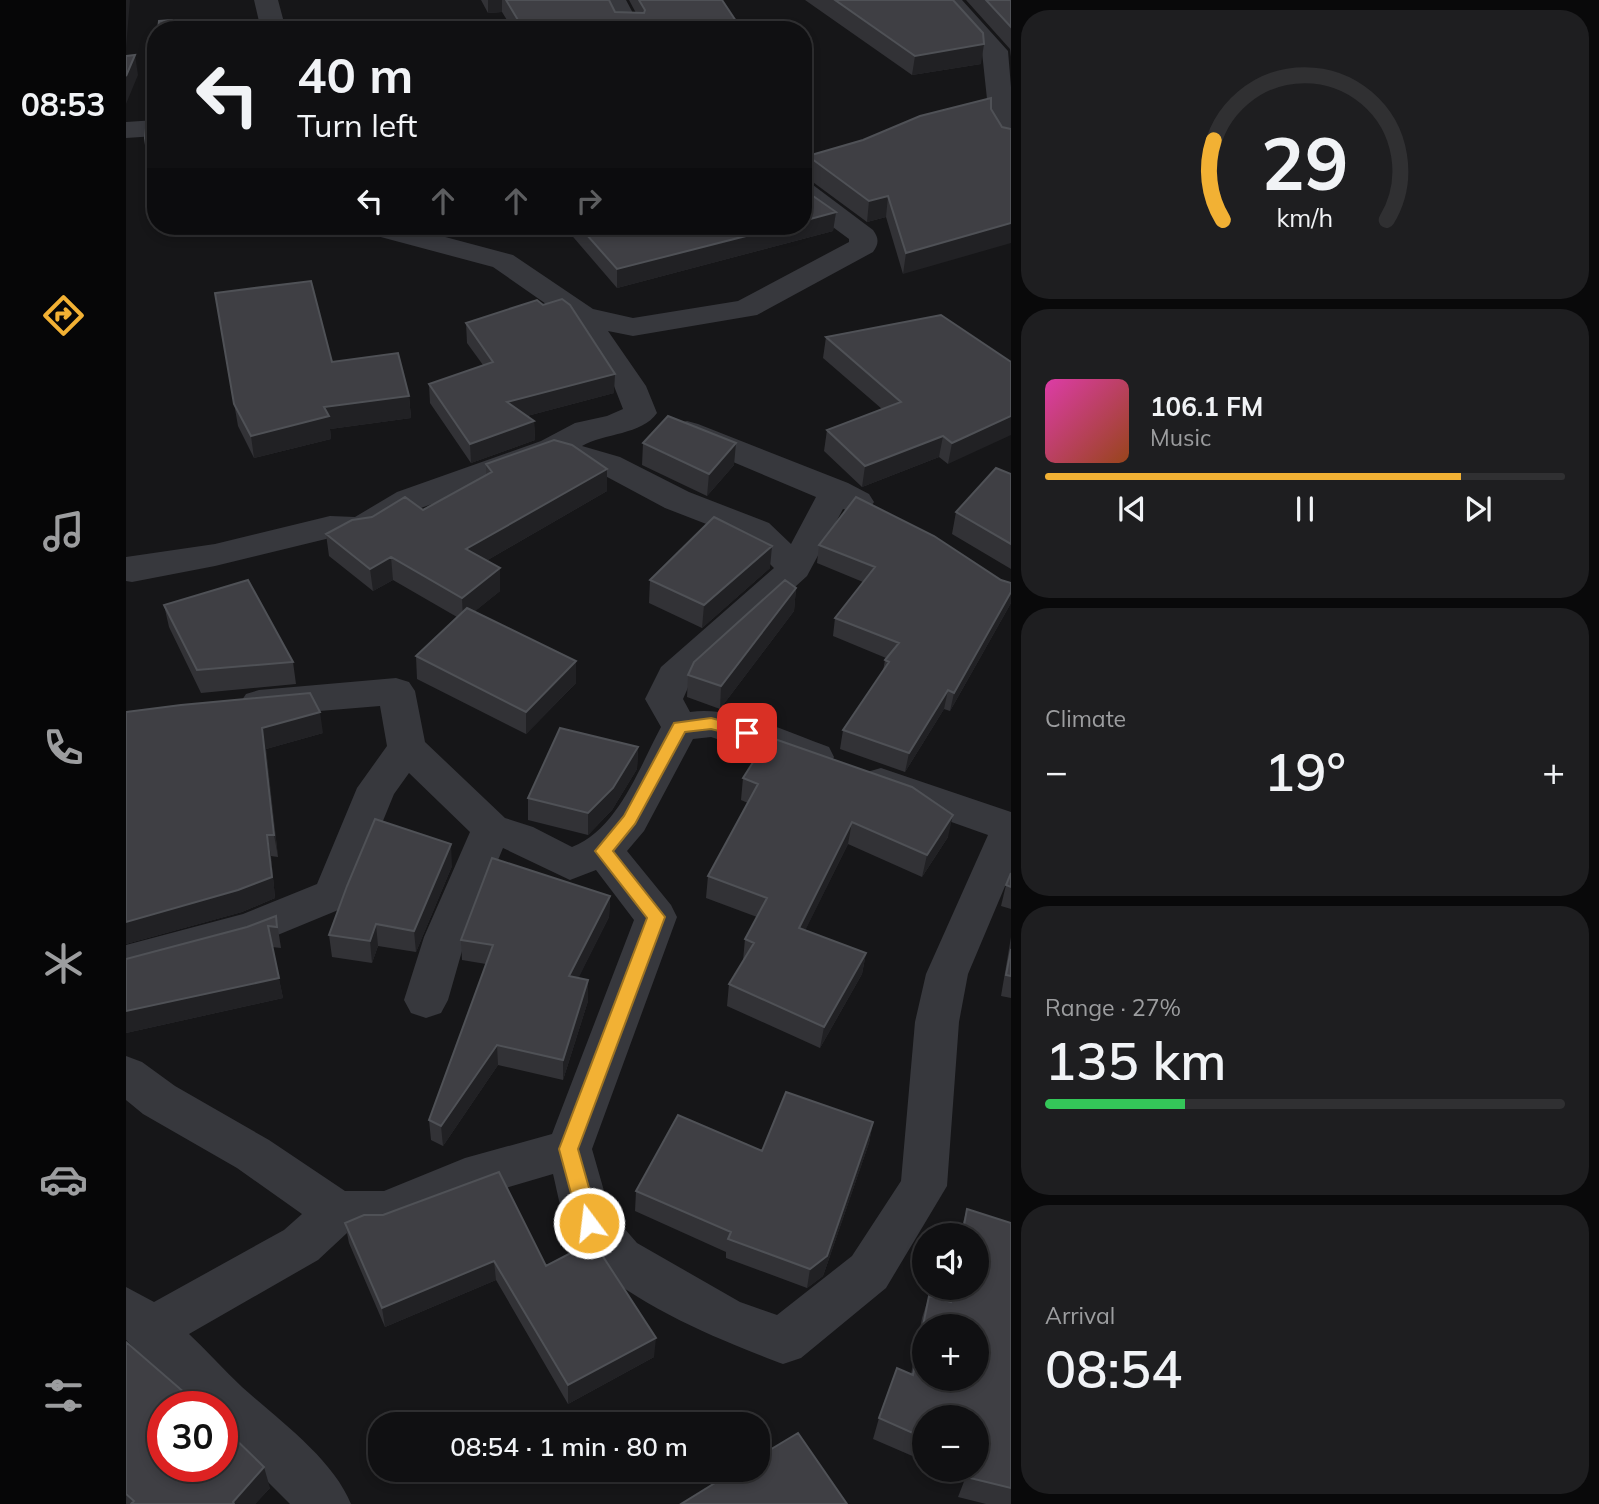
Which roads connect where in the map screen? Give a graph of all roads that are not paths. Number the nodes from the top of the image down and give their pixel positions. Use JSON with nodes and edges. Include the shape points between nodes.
{"nodes":[{"id":1,"x":266,"y":0,"type":"edge"},
{"id":2,"x":614,"y":0,"type":"edge"},
{"id":3,"x":949,"y":0,"type":"edge"},
{"id":4,"x":272,"y":21,"type":"edge"},
{"id":5,"x":625,"y":21,"type":"edge"},
{"id":6,"x":1005,"y":108,"type":"edge"},
{"id":7,"x":920,"y":125,"type":"edge"},
{"id":8,"x":147,"y":129,"type":"edge"},
{"id":9,"x":126,"y":130,"type":"edge"},
{"id":10,"x":1011,"y":140,"type":"edge"},
{"id":11,"x":812,"y":198,"type":"edge"},
{"id":12,"x":406,"y":235,"type":"edge"},
{"id":13,"x":583,"y":316,"type":"junction"},
{"id":14,"x":641,"y":413,"type":"junction"},
{"id":15,"x":553,"y":448,"type":"junction"},
{"id":16,"x":836,"y":491,"type":"junction"},
{"id":17,"x":884,"y":515,"type":"edge"},
{"id":18,"x":795,"y":568,"type":"junction"},
{"id":19,"x":126,"y":569,"type":"edge"},
{"id":20,"x":220,"y":707,"type":"edge"},
{"id":21,"x":680,"y":727,"type":"junction"},
{"id":22,"x":407,"y":748,"type":"junction"},
{"id":23,"x":491,"y":829,"type":"junction"},
{"id":24,"x":1011,"y":829,"type":"edge"},
{"id":25,"x":604,"y":851,"type":"junction"},
{"id":26,"x":126,"y":962,"type":"edge"},
{"id":27,"x":426,"y":1000,"type":"dead end"},
{"id":28,"x":126,"y":1075,"type":"edge"},
{"id":29,"x":569,"y":1149,"type":"junction"},
{"id":30,"x":337,"y":1212,"type":"junction"},
{"id":31,"x":139,"y":1320,"type":"edge"},
{"id":32,"x":325,"y":1504,"type":"edge"}],
"edges":[{"from":1,"to":4,"type":"street"},
{"from":2,"to":5,"type":"street"},
{"from":3,"to":6,"type":"street","via":[[995,51],[993,64]]},
{"from":6,"to":7,"type":"street"},
{"from":6,"to":10,"type":"street","via":[[1003,128]]},
{"from":8,"to":9,"type":"street"},
{"from":11,"to":13,"type":"street","via":[[863,236],[863,246],[746,309],[633,327]]},
{"from":12,"to":13,"type":"street","via":[[503,261]]},
{"from":13,"to":14,"type":"street","via":[[630,386]]},
{"from":14,"to":15,"type":"street","via":[[586,430]]},
{"from":14,"to":16,"type":"street"},
{"from":15,"to":18,"type":"street","via":[[608,464],[677,500],[757,531]]},
{"from":15,"to":19,"type":"street","via":[[409,500],[362,529],[330,527],[215,555]]},
{"from":16,"to":17,"type":"street"},
{"from":16,"to":18,"type":"street"},
{"from":18,"to":21,"type":"street","via":[[674,676],[664,699]]},
{"from":20,"to":22,"type":"street","via":[[396,691]]},
{"from":21,"to":24,"type":"street","via":[[711,723],[747,733]]},
{"from":21,"to":25,"type":"street","via":[[629,820]]},
{"from":22,"to":23,"type":"street"},
{"from":22,"to":26,"type":"street","via":[[377,788],[333,895],[251,929]]},
{"from":23,"to":25,"type":"street","via":[[570,864]]},
{"from":23,"to":27,"type":"street","via":[[445,937]]},
{"from":24,"to":29,"type":"street","via":[[947,974],[937,1022],[924,1186],[869,1272],[783,1341],[724,1319],[620,1259],[589,1223]]},
{"from":25,"to":29,"type":"street","via":[[656,917]]},
{"from":28,"to":30,"type":"street"},
{"from":29,"to":30,"type":"street","via":[[465,1179],[385,1212]]},
{"from":30,"to":31,"type":"street","via":[[301,1245]]},
{"from":31,"to":32,"type":"street"}]}
